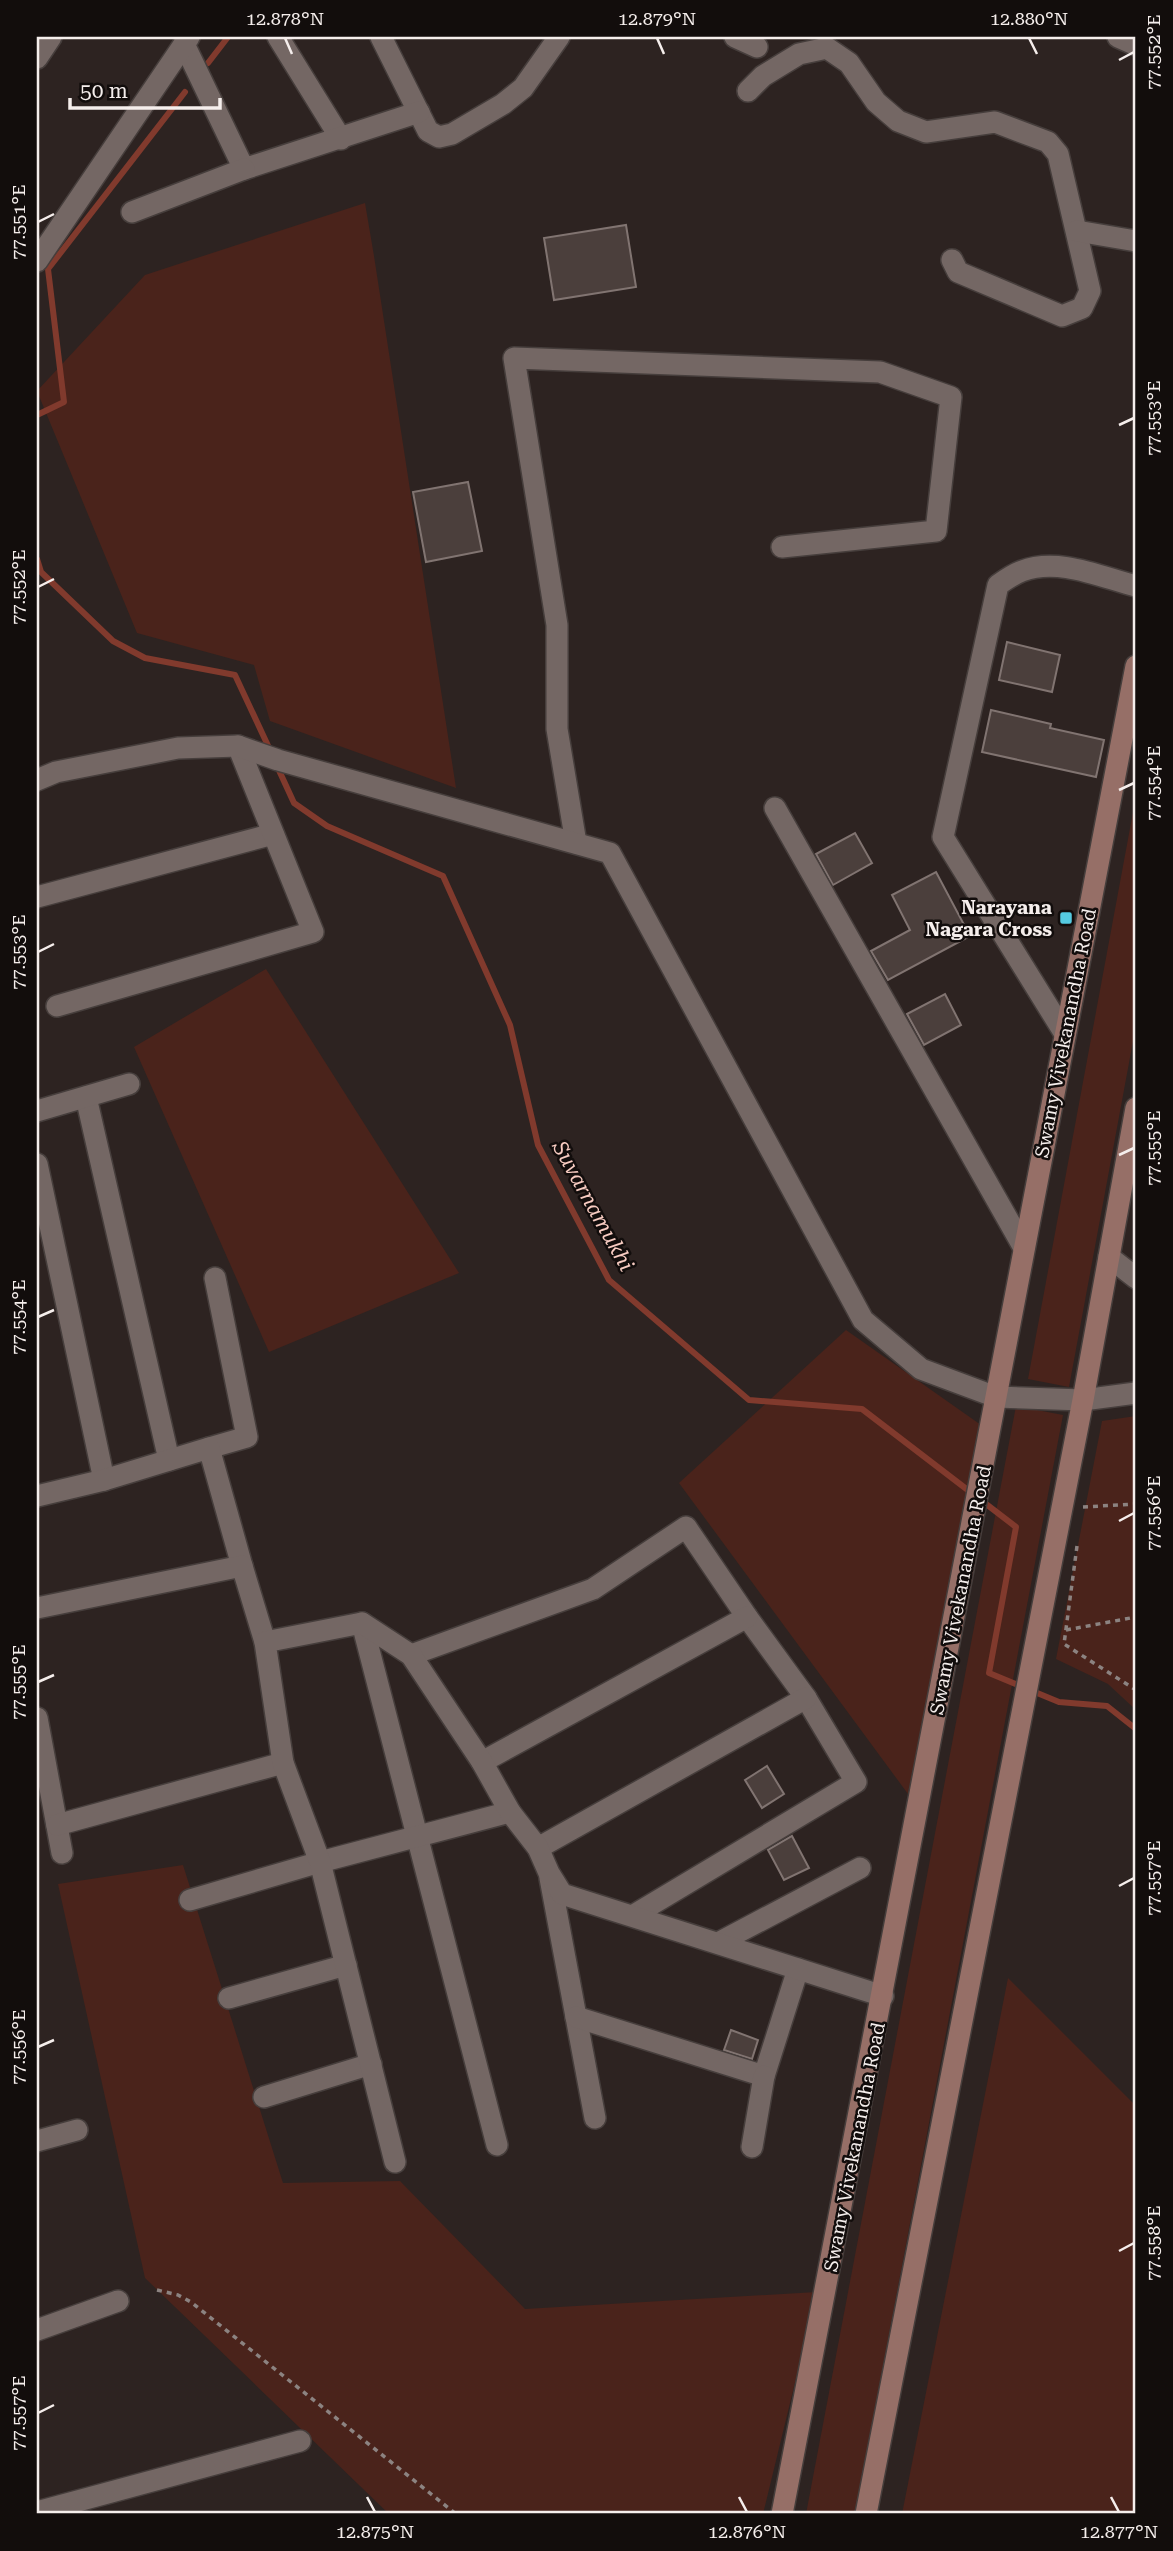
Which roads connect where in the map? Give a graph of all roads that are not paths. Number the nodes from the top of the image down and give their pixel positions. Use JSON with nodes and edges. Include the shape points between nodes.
{"nodes":[{"id":1,"x":51,"y":37,"type":"edge"},
{"id":2,"x":278,"y":37,"type":"edge"},
{"id":3,"x":382,"y":37,"type":"edge"},
{"id":4,"x":559,"y":37,"type":"edge"},
{"id":5,"x":736,"y":37,"type":"edge"},
{"id":6,"x":1118,"y":37,"type":"edge"},
{"id":7,"x":187,"y":40,"type":"edge"},
{"id":8,"x":1136,"y":45,"type":"edge"},
{"id":9,"x":757,"y":47,"type":"dead end"},
{"id":10,"x":37,"y":58,"type":"edge"},
{"id":11,"x":748,"y":91,"type":"dead end"},
{"id":12,"x":419,"y":112,"type":"junction"},
{"id":13,"x":341,"y":139,"type":"junction"},
{"id":14,"x":244,"y":169,"type":"junction"},
{"id":15,"x":132,"y":212,"type":"dead end"},
{"id":16,"x":1077,"y":231,"type":"junction"},
{"id":17,"x":1136,"y":241,"type":"edge"},
{"id":18,"x":952,"y":260,"type":"dead end"},
{"id":19,"x":37,"y":261,"type":"edge"},
{"id":20,"x":782,"y":547,"type":"dead end"},
{"id":21,"x":1136,"y":586,"type":"edge"},
{"id":22,"x":1136,"y":666,"type":"edge"},
{"id":23,"x":239,"y":746,"type":"junction"},
{"id":24,"x":37,"y":780,"type":"edge"},
{"id":25,"x":775,"y":808,"type":"dead end"},
{"id":26,"x":273,"y":834,"type":"junction"},
{"id":27,"x":576,"y":843,"type":"junction"},
{"id":28,"x":37,"y":897,"type":"edge"},
{"id":29,"x":57,"y":1006,"type":"dead end"},
{"id":30,"x":1065,"y":1034,"type":"junction"},
{"id":31,"x":129,"y":1084,"type":"dead end"},
{"id":32,"x":86,"y":1097,"type":"junction"},
{"id":33,"x":1136,"y":1108,"type":"edge"},
{"id":34,"x":37,"y":1111,"type":"edge"},
{"id":35,"x":1131,"y":1163,"type":"edge"},
{"id":36,"x":37,"y":1164,"type":"edge"},
{"id":37,"x":1024,"y":1248,"type":"junction"},
{"id":38,"x":1109,"y":1257,"type":"junction"},
{"id":39,"x":215,"y":1278,"type":"dead end"},
{"id":40,"x":1136,"y":1278,"type":"edge"},
{"id":41,"x":1136,"y":1393,"type":"edge"},
{"id":42,"x":996,"y":1397,"type":"junction"},
{"id":43,"x":1083,"y":1400,"type":"junction"},
{"id":44,"x":209,"y":1448,"type":"junction"},
{"id":45,"x":169,"y":1460,"type":"junction"},
{"id":46,"x":104,"y":1480,"type":"junction"},
{"id":47,"x":37,"y":1496,"type":"edge"},
{"id":48,"x":242,"y":1566,"type":"junction"},
{"id":49,"x":37,"y":1608,"type":"edge"},
{"id":50,"x":747,"y":1617,"type":"junction"},
{"id":51,"x":362,"y":1623,"type":"junction"},
{"id":52,"x":265,"y":1642,"type":"junction"},
{"id":53,"x":411,"y":1655,"type":"junction"},
{"id":54,"x":806,"y":1698,"type":"junction"},
{"id":55,"x":37,"y":1718,"type":"edge"},
{"id":56,"x":482,"y":1762,"type":"junction"},
{"id":57,"x":283,"y":1763,"type":"junction"},
{"id":58,"x":41,"y":1771,"type":"edge"},
{"id":59,"x":510,"y":1812,"type":"junction"},
{"id":60,"x":57,"y":1825,"type":"junction"},
{"id":61,"x":417,"y":1838,"type":"junction"},
{"id":62,"x":538,"y":1848,"type":"junction"},
{"id":63,"x":62,"y":1853,"type":"dead end"},
{"id":64,"x":320,"y":1862,"type":"junction"},
{"id":65,"x":860,"y":1868,"type":"dead end"},
{"id":66,"x":549,"y":1873,"type":"junction"},
{"id":67,"x":190,"y":1900,"type":"dead end"},
{"id":68,"x":634,"y":1915,"type":"junction"},
{"id":69,"x":718,"y":1944,"type":"junction"},
{"id":70,"x":346,"y":1965,"type":"junction"},
{"id":71,"x":798,"y":1969,"type":"junction"},
{"id":72,"x":883,"y":1996,"type":"junction"},
{"id":73,"x":229,"y":1998,"type":"dead end"},
{"id":74,"x":576,"y":2017,"type":"junction"},
{"id":75,"x":371,"y":2064,"type":"junction"},
{"id":76,"x":764,"y":2076,"type":"junction"},
{"id":77,"x":264,"y":2097,"type":"dead end"},
{"id":78,"x":595,"y":2118,"type":"dead end"},
{"id":79,"x":77,"y":2130,"type":"dead end"},
{"id":80,"x":37,"y":2141,"type":"edge"},
{"id":81,"x":497,"y":2145,"type":"dead end"},
{"id":82,"x":752,"y":2147,"type":"dead end"},
{"id":83,"x":395,"y":2162,"type":"dead end"},
{"id":84,"x":118,"y":2301,"type":"dead end"},
{"id":85,"x":37,"y":2330,"type":"edge"},
{"id":86,"x":300,"y":2441,"type":"dead end"},
{"id":87,"x":37,"y":2512,"type":"edge"},
{"id":88,"x":782,"y":2514,"type":"edge"},
{"id":89,"x":866,"y":2514,"type":"edge"}],
"edges":[{"from":1,"to":10,"type":"street"},
{"from":2,"to":13,"type":"street"},
{"from":3,"to":12,"type":"street"},
{"from":4,"to":12,"type":"street","via":[[523,88],[452,134],[439,137],[428,131]]},
{"from":5,"to":9,"type":"street"},
{"from":6,"to":8,"type":"street"},
{"from":7,"to":14,"type":"street"},
{"from":7,"to":19,"type":"street"},
{"from":11,"to":16,"type":"street","via":[[799,54],[827,48],[849,63],[876,102],[898,121],[926,132],[995,122],[1048,142],[1058,154]]},
{"from":12,"to":13,"type":"street"},
{"from":13,"to":14,"type":"street"},
{"from":14,"to":15,"type":"street"},
{"from":16,"to":17,"type":"street"},
{"from":16,"to":18,"type":"street","via":[[1090,292],[1082,308],[1062,316],[958,272]]},
{"from":20,"to":27,"type":"street","via":[[936,531],[951,397],[880,372],[514,358],[557,625],[557,729]]},
{"from":21,"to":30,"type":"street","via":[[1048,565],[1022,571],[998,585],[943,837]]},
{"from":22,"to":30,"type":"main road","name":"Swamy Vivekanandha Road"},
{"from":23,"to":24,"type":"street","via":[[178,748],[56,772]]},
{"from":23,"to":26,"type":"street"},
{"from":23,"to":27,"type":"street"},
{"from":25,"to":37,"type":"street"},
{"from":26,"to":28,"type":"street"},
{"from":26,"to":29,"type":"street","via":[[313,932]]},
{"from":27,"to":42,"type":"street","via":[[610,853],[863,1320],[921,1368]]},
{"from":30,"to":37,"type":"main road","name":"Swamy Vivekanandha Road"},
{"from":31,"to":32,"type":"street"},
{"from":32,"to":34,"type":"street"},
{"from":32,"to":45,"type":"street"},
{"from":33,"to":35,"type":"main road"},
{"from":35,"to":38,"type":"main road"},
{"from":36,"to":46,"type":"street"},
{"from":37,"to":42,"type":"main road","name":"Swamy Vivekanandha Road"},
{"from":38,"to":40,"type":"street"},
{"from":38,"to":43,"type":"main road"},
{"from":39,"to":44,"type":"street","via":[[247,1437]]},
{"from":41,"to":43,"type":"street"},
{"from":42,"to":43,"type":"street"},
{"from":42,"to":72,"type":"main road","name":"Swamy Vivekanandha Road"},
{"from":43,"to":89,"type":"main road"},
{"from":44,"to":45,"type":"street"},
{"from":44,"to":48,"type":"street"},
{"from":45,"to":46,"type":"street"},
{"from":46,"to":47,"type":"street"},
{"from":48,"to":49,"type":"street"},
{"from":48,"to":52,"type":"street"},
{"from":50,"to":53,"type":"street","via":[[687,1527],[593,1589]]},
{"from":50,"to":54,"type":"street"},
{"from":50,"to":56,"type":"street"},
{"from":51,"to":52,"type":"street"},
{"from":51,"to":53,"type":"street"},
{"from":51,"to":61,"type":"street"},
{"from":52,"to":57,"type":"street"},
{"from":53,"to":56,"type":"street"},
{"from":54,"to":62,"type":"street"},
{"from":54,"to":68,"type":"street","via":[[856,1782]]},
{"from":55,"to":58,"type":"street"},
{"from":56,"to":59,"type":"street"},
{"from":57,"to":60,"type":"street"},
{"from":57,"to":64,"type":"street"},
{"from":58,"to":60,"type":"street"},
{"from":59,"to":61,"type":"street"},
{"from":59,"to":62,"type":"street"},
{"from":60,"to":63,"type":"street"},
{"from":61,"to":64,"type":"street"},
{"from":61,"to":81,"type":"street"},
{"from":62,"to":66,"type":"street"},
{"from":64,"to":67,"type":"street"},
{"from":64,"to":70,"type":"street"},
{"from":65,"to":69,"type":"street"},
{"from":66,"to":68,"type":"street","via":[[562,1894]]},
{"from":66,"to":74,"type":"street"},
{"from":68,"to":69,"type":"street"},
{"from":69,"to":71,"type":"street"},
{"from":70,"to":73,"type":"street"},
{"from":70,"to":75,"type":"street"},
{"from":71,"to":72,"type":"street"},
{"from":71,"to":76,"type":"street"},
{"from":72,"to":88,"type":"main road","name":"Swamy Vivekanandha Road"},
{"from":74,"to":76,"type":"street"},
{"from":74,"to":78,"type":"street"},
{"from":75,"to":77,"type":"street"},
{"from":75,"to":83,"type":"street"},
{"from":76,"to":82,"type":"street"},
{"from":79,"to":80,"type":"street"},
{"from":84,"to":85,"type":"street"},
{"from":86,"to":87,"type":"street"}]}
